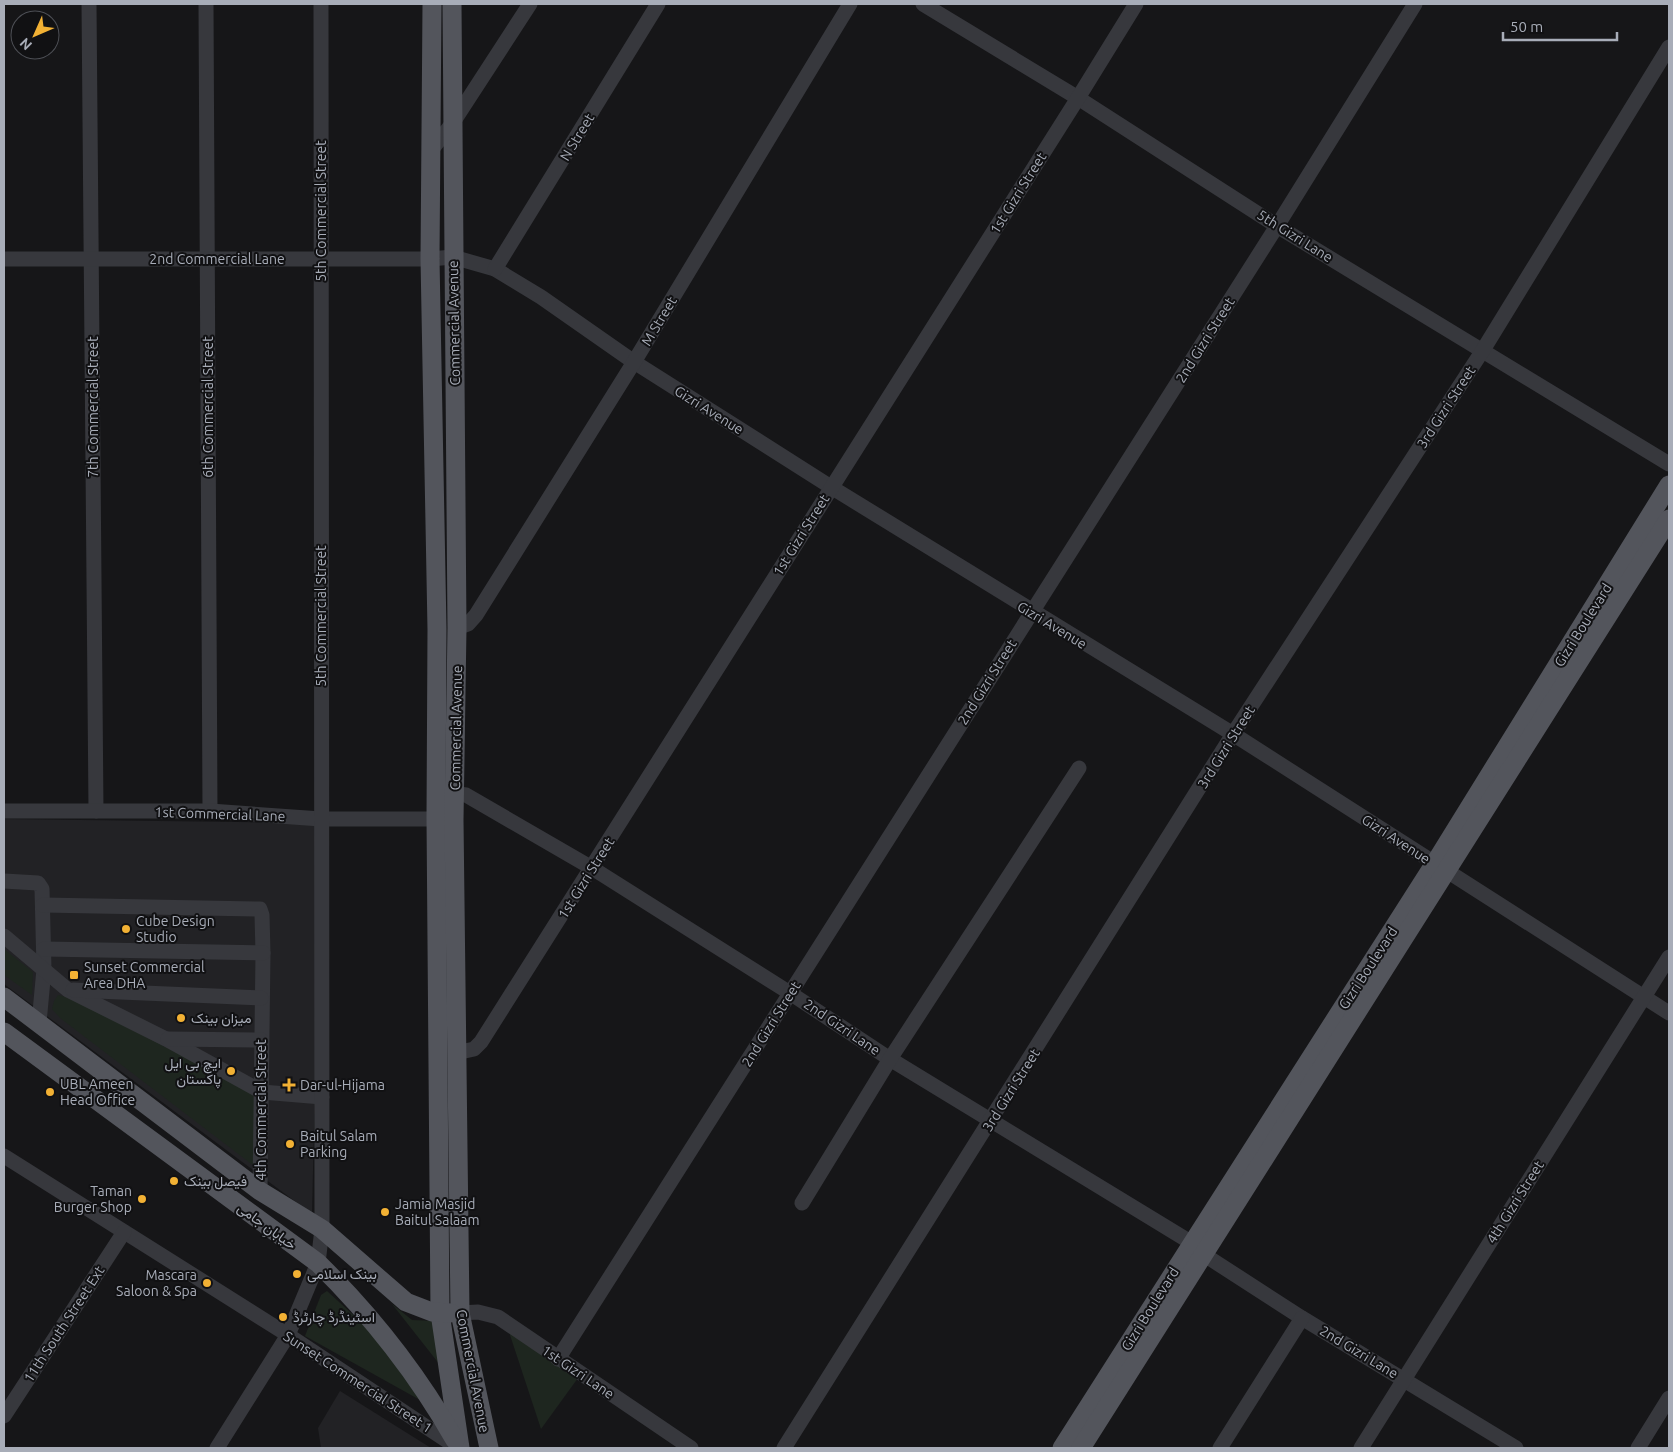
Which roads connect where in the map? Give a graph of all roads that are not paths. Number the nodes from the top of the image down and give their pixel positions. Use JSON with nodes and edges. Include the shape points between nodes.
{"nodes":[{"id":1,"x":89,"y":4,"type":"edge"},
{"id":2,"x":206,"y":4,"type":"edge"},
{"id":3,"x":321,"y":4,"type":"edge"},
{"id":4,"x":432,"y":4,"type":"edge"},
{"id":5,"x":452,"y":4,"type":"edge"},
{"id":6,"x":530,"y":4,"type":"edge"},
{"id":7,"x":658,"y":4,"type":"edge"},
{"id":8,"x":850,"y":4,"type":"edge"},
{"id":9,"x":923,"y":4,"type":"edge"},
{"id":10,"x":1136,"y":4,"type":"edge"},
{"id":11,"x":1415,"y":4,"type":"edge"},
{"id":12,"x":1669,"y":47,"type":"edge"},
{"id":13,"x":1078,"y":98,"type":"junction"},
{"id":14,"x":452,"y":124,"type":"junction"},
{"id":15,"x":432,"y":149,"type":"junction"},
{"id":16,"x":1277,"y":226,"type":"junction"},
{"id":17,"x":453,"y":257,"type":"junction"},
{"id":18,"x":4,"y":259,"type":"edge"},
{"id":19,"x":93,"y":259,"type":"junction"},
{"id":20,"x":207,"y":259,"type":"junction"},
{"id":21,"x":322,"y":259,"type":"junction"},
{"id":22,"x":430,"y":259,"type":"junction"},
{"id":23,"x":495,"y":269,"type":"junction"},
{"id":24,"x":1483,"y":350,"type":"junction"},
{"id":25,"x":634,"y":362,"type":"junction"},
{"id":26,"x":1669,"y":464,"type":"edge"},
{"id":27,"x":1669,"y":485,"type":"edge"},
{"id":28,"x":831,"y":487,"type":"junction"},
{"id":29,"x":1669,"y":519,"type":"edge"},
{"id":30,"x":1031,"y":612,"type":"junction"},
{"id":31,"x":457,"y":628,"type":"junction"},
{"id":32,"x":1233,"y":734,"type":"junction"},
{"id":33,"x":1079,"y":768,"type":"dead end"},
{"id":34,"x":445,"y":792,"type":"junction"},
{"id":35,"x":4,"y":811,"type":"edge"},
{"id":36,"x":96,"y":811,"type":"junction"},
{"id":37,"x":210,"y":811,"type":"junction"},
{"id":38,"x":321,"y":819,"type":"junction"},
{"id":39,"x":445,"y":819,"type":"junction"},
{"id":40,"x":1441,"y":867,"type":"junction"},
{"id":41,"x":592,"y":868,"type":"junction"},
{"id":42,"x":4,"y":881,"type":"edge"},
{"id":43,"x":43,"y":905,"type":"junction"},
{"id":44,"x":4,"y":936,"type":"edge"},
{"id":45,"x":44,"y":949,"type":"junction"},
{"id":46,"x":263,"y":953,"type":"junction"},
{"id":47,"x":1669,"y":957,"type":"edge"},
{"id":48,"x":44,"y":968,"type":"junction"},
{"id":49,"x":68,"y":990,"type":"junction"},
{"id":50,"x":790,"y":993,"type":"junction"},
{"id":51,"x":4,"y":997,"type":"edge"},
{"id":52,"x":1644,"y":997,"type":"junction"},
{"id":53,"x":262,"y":998,"type":"junction"},
{"id":54,"x":1669,"y":1013,"type":"edge"},
{"id":55,"x":39,"y":1023,"type":"junction"},
{"id":56,"x":4,"y":1032,"type":"edge"},
{"id":57,"x":166,"y":1040,"type":"junction"},
{"id":58,"x":262,"y":1040,"type":"junction"},
{"id":59,"x":456,"y":1053,"type":"junction"},
{"id":60,"x":890,"y":1059,"type":"junction"},
{"id":61,"x":262,"y":1092,"type":"junction"},
{"id":62,"x":322,"y":1097,"type":"junction"},
{"id":63,"x":992,"y":1120,"type":"junction"},
{"id":64,"x":4,"y":1156,"type":"edge"},
{"id":65,"x":260,"y":1191,"type":"junction"},
{"id":66,"x":802,"y":1203,"type":"dead end"},
{"id":67,"x":322,"y":1229,"type":"junction"},
{"id":68,"x":124,"y":1232,"type":"junction"},
{"id":69,"x":1198,"y":1248,"type":"junction"},
{"id":70,"x":318,"y":1264,"type":"junction"},
{"id":71,"x":440,"y":1313,"type":"junction"},
{"id":72,"x":460,"y":1313,"type":"junction"},
{"id":73,"x":1302,"y":1318,"type":"junction"},
{"id":74,"x":288,"y":1335,"type":"junction"},
{"id":75,"x":558,"y":1358,"type":"junction"},
{"id":76,"x":1404,"y":1378,"type":"junction"},
{"id":77,"x":1669,"y":1398,"type":"edge"},
{"id":78,"x":4,"y":1416,"type":"edge"},
{"id":79,"x":217,"y":1448,"type":"edge"},
{"id":80,"x":459,"y":1448,"type":"edge"},
{"id":81,"x":489,"y":1448,"type":"edge"},
{"id":82,"x":691,"y":1448,"type":"edge"},
{"id":83,"x":784,"y":1448,"type":"edge"},
{"id":84,"x":1062,"y":1448,"type":"edge"},
{"id":85,"x":1081,"y":1448,"type":"edge"},
{"id":86,"x":1220,"y":1448,"type":"edge"},
{"id":87,"x":1361,"y":1448,"type":"edge"},
{"id":88,"x":1516,"y":1448,"type":"edge"},
{"id":89,"x":1638,"y":1448,"type":"edge"}],
"edges":[{"from":1,"to":19,"type":"street","name":"7th Commercial Street"},
{"from":2,"to":20,"type":"street","name":"6th Commercial Street"},
{"from":3,"to":21,"type":"street","name":"5th Commercial Street"},
{"from":4,"to":15,"type":"main road","name":"Commercial Avenue"},
{"from":5,"to":14,"type":"main road","name":"Commercial Avenue"},
{"from":6,"to":14,"type":"street"},
{"from":7,"to":23,"type":"street","name":"N Street"},
{"from":8,"to":25,"type":"street","name":"M Street"},
{"from":9,"to":13,"type":"street","name":"5th Gizri Lane"},
{"from":10,"to":13,"type":"street","name":"1st Gizri Street"},
{"from":11,"to":16,"type":"street","name":"2nd Gizri Street"},
{"from":12,"to":24,"type":"street","name":"3rd Gizri Street"},
{"from":13,"to":16,"type":"street","name":"5th Gizri Lane"},
{"from":13,"to":28,"type":"street","name":"1st Gizri Street"},
{"from":14,"to":15,"type":"street"},
{"from":14,"to":17,"type":"main road","name":"Commercial Avenue"},
{"from":15,"to":22,"type":"main road","name":"Commercial Avenue"},
{"from":16,"to":24,"type":"street","name":"5th Gizri Lane"},
{"from":16,"to":30,"type":"street","name":"2nd Gizri Street"},
{"from":17,"to":22,"type":"street","name":"Gizri Avenue"},
{"from":17,"to":23,"type":"street","name":"Gizri Avenue"},
{"from":17,"to":31,"type":"main road","name":"Commercial Avenue"},
{"from":18,"to":19,"type":"street","name":"2nd Commercial Lane"},
{"from":19,"to":20,"type":"street","name":"2nd Commercial Lane"},
{"from":19,"to":36,"type":"street","name":"7th Commercial Street"},
{"from":20,"to":21,"type":"street","name":"2nd Commercial Lane"},
{"from":20,"to":37,"type":"street","name":"6th Commercial Street"},
{"from":21,"to":22,"type":"street","name":"2nd Commercial Lane"},
{"from":21,"to":38,"type":"street","name":"5th Commercial Street"},
{"from":22,"to":34,"type":"main road","name":"Commercial Avenue","via":[[437,629]]},
{"from":23,"to":25,"type":"street","name":"Gizri Avenue"},
{"from":24,"to":26,"type":"street","name":"5th Gizri Lane"},
{"from":24,"to":32,"type":"street","name":"3rd Gizri Street"},
{"from":25,"to":28,"type":"street","name":"Gizri Avenue"},
{"from":25,"to":31,"type":"street","name":"M Street","via":[[476,615],[468,624]]},
{"from":27,"to":40,"type":"main road","name":"Gizri Boulevard"},
{"from":28,"to":30,"type":"street","name":"Gizri Avenue"},
{"from":28,"to":41,"type":"street","name":"1st Gizri Street"},
{"from":29,"to":40,"type":"main road","name":"Gizri Boulevard"},
{"from":30,"to":32,"type":"street","name":"Gizri Avenue"},
{"from":30,"to":50,"type":"street","name":"2nd Gizri Street"},
{"from":31,"to":34,"type":"main road","name":"Commercial Avenue"},
{"from":32,"to":40,"type":"street","name":"Gizri Avenue"},
{"from":32,"to":63,"type":"street","name":"3rd Gizri Street"},
{"from":33,"to":60,"type":"street"},
{"from":34,"to":39,"type":"main road","name":"Commercial Avenue"},
{"from":34,"to":41,"type":"street","name":"2nd Gizri Lane","via":[[466,795]]},
{"from":35,"to":36,"type":"street","name":"1st Commercial Lane"},
{"from":36,"to":37,"type":"street","name":"1st Commercial Lane"},
{"from":37,"to":38,"type":"street","name":"1st Commercial Lane"},
{"from":38,"to":39,"type":"street","name":"1st Commercial Lane"},
{"from":38,"to":62,"type":"street","name":"5th Commercial Street"},
{"from":39,"to":59,"type":"main road","name":"Commercial Avenue"},
{"from":39,"to":71,"type":"main road","name":"Commercial Avenue"},
{"from":40,"to":52,"type":"street","name":"Gizri Avenue"},
{"from":40,"to":69,"type":"main road","name":"Gizri Boulevard"},
{"from":41,"to":50,"type":"street","name":"2nd Gizri Lane"},
{"from":41,"to":59,"type":"street","name":"1st Gizri Street","via":[[481,1042],[474,1049]]},
{"from":42,"to":43,"type":"street","via":[[38,883],[42,889]]},
{"from":43,"to":45,"type":"street"},
{"from":43,"to":46,"type":"street","name":"4th Commercial Street","via":[[260,909]]},
{"from":44,"to":48,"type":"street"},
{"from":45,"to":46,"type":"street"},
{"from":45,"to":48,"type":"street"},
{"from":46,"to":53,"type":"street","name":"4th Commercial Street"},
{"from":47,"to":52,"type":"street","name":"4th Gizri Street"},
{"from":48,"to":49,"type":"street"},
{"from":48,"to":55,"type":"street"},
{"from":49,"to":53,"type":"street"},
{"from":49,"to":57,"type":"street"},
{"from":50,"to":60,"type":"street","name":"2nd Gizri Lane"},
{"from":50,"to":75,"type":"street","name":"2nd Gizri Street"},
{"from":51,"to":55,"type":"main road","name":"خیابانِ جامی"},
{"from":52,"to":54,"type":"street","name":"Gizri Avenue"},
{"from":52,"to":76,"type":"street","name":"4th Gizri Street"},
{"from":53,"to":58,"type":"street","name":"4th Commercial Street"},
{"from":55,"to":65,"type":"main road","name":"خیابانِ جامی"},
{"from":56,"to":70,"type":"main road","name":"خیابانِ جامی"},
{"from":57,"to":58,"type":"street"},
{"from":57,"to":61,"type":"street"},
{"from":58,"to":61,"type":"street","name":"4th Commercial Street"},
{"from":59,"to":72,"type":"main road","name":"Commercial Avenue"},
{"from":60,"to":63,"type":"street","name":"2nd Gizri Lane"},
{"from":60,"to":66,"type":"street"},
{"from":61,"to":62,"type":"street"},
{"from":61,"to":65,"type":"street","name":"4th Commercial Street"},
{"from":62,"to":67,"type":"street","name":"5th Commercial Street"},
{"from":63,"to":69,"type":"street","name":"2nd Gizri Lane"},
{"from":63,"to":83,"type":"street","name":"3rd Gizri Street"},
{"from":64,"to":68,"type":"street","name":"Sunset Commercial Street 1"},
{"from":65,"to":67,"type":"main road","name":"خیابانِ جامی"},
{"from":67,"to":70,"type":"street","name":"5th Commercial Street"},
{"from":67,"to":71,"type":"main road","name":"خیابانِ جامی","via":[[406,1302]]},
{"from":68,"to":74,"type":"street","name":"Sunset Commercial Street 1"},
{"from":68,"to":78,"type":"street","name":"11th South Street Ext"},
{"from":69,"to":73,"type":"street","name":"2nd Gizri Lane"},
{"from":69,"to":84,"type":"main road","name":"Gizri Boulevard"},
{"from":69,"to":85,"type":"main road","name":"Gizri Boulevard"},
{"from":70,"to":74,"type":"street","name":"5th Commercial Street"},
{"from":70,"to":80,"type":"main road","name":"خیابانِ جامی","via":[[382,1334],[436,1407]]},
{"from":71,"to":72,"type":"main road","name":"خیابانِ جامی"},
{"from":71,"to":80,"type":"main road","name":"Commercial Avenue"},
{"from":72,"to":75,"type":"street","name":"1st Gizri Lane","via":[[478,1312],[498,1317]]},
{"from":72,"to":81,"type":"main road","name":"Commercial Avenue"},
{"from":73,"to":76,"type":"street","name":"2nd Gizri Lane"},
{"from":73,"to":86,"type":"street"},
{"from":74,"to":79,"type":"street","name":"5th Commercial Street"},
{"from":74,"to":80,"type":"street","name":"Sunset Commercial Street 1"},
{"from":75,"to":82,"type":"street","name":"1st Gizri Lane"},
{"from":76,"to":87,"type":"street","name":"4th Gizri Street"},
{"from":76,"to":88,"type":"street","name":"2nd Gizri Lane"},
{"from":77,"to":89,"type":"street"}]}
